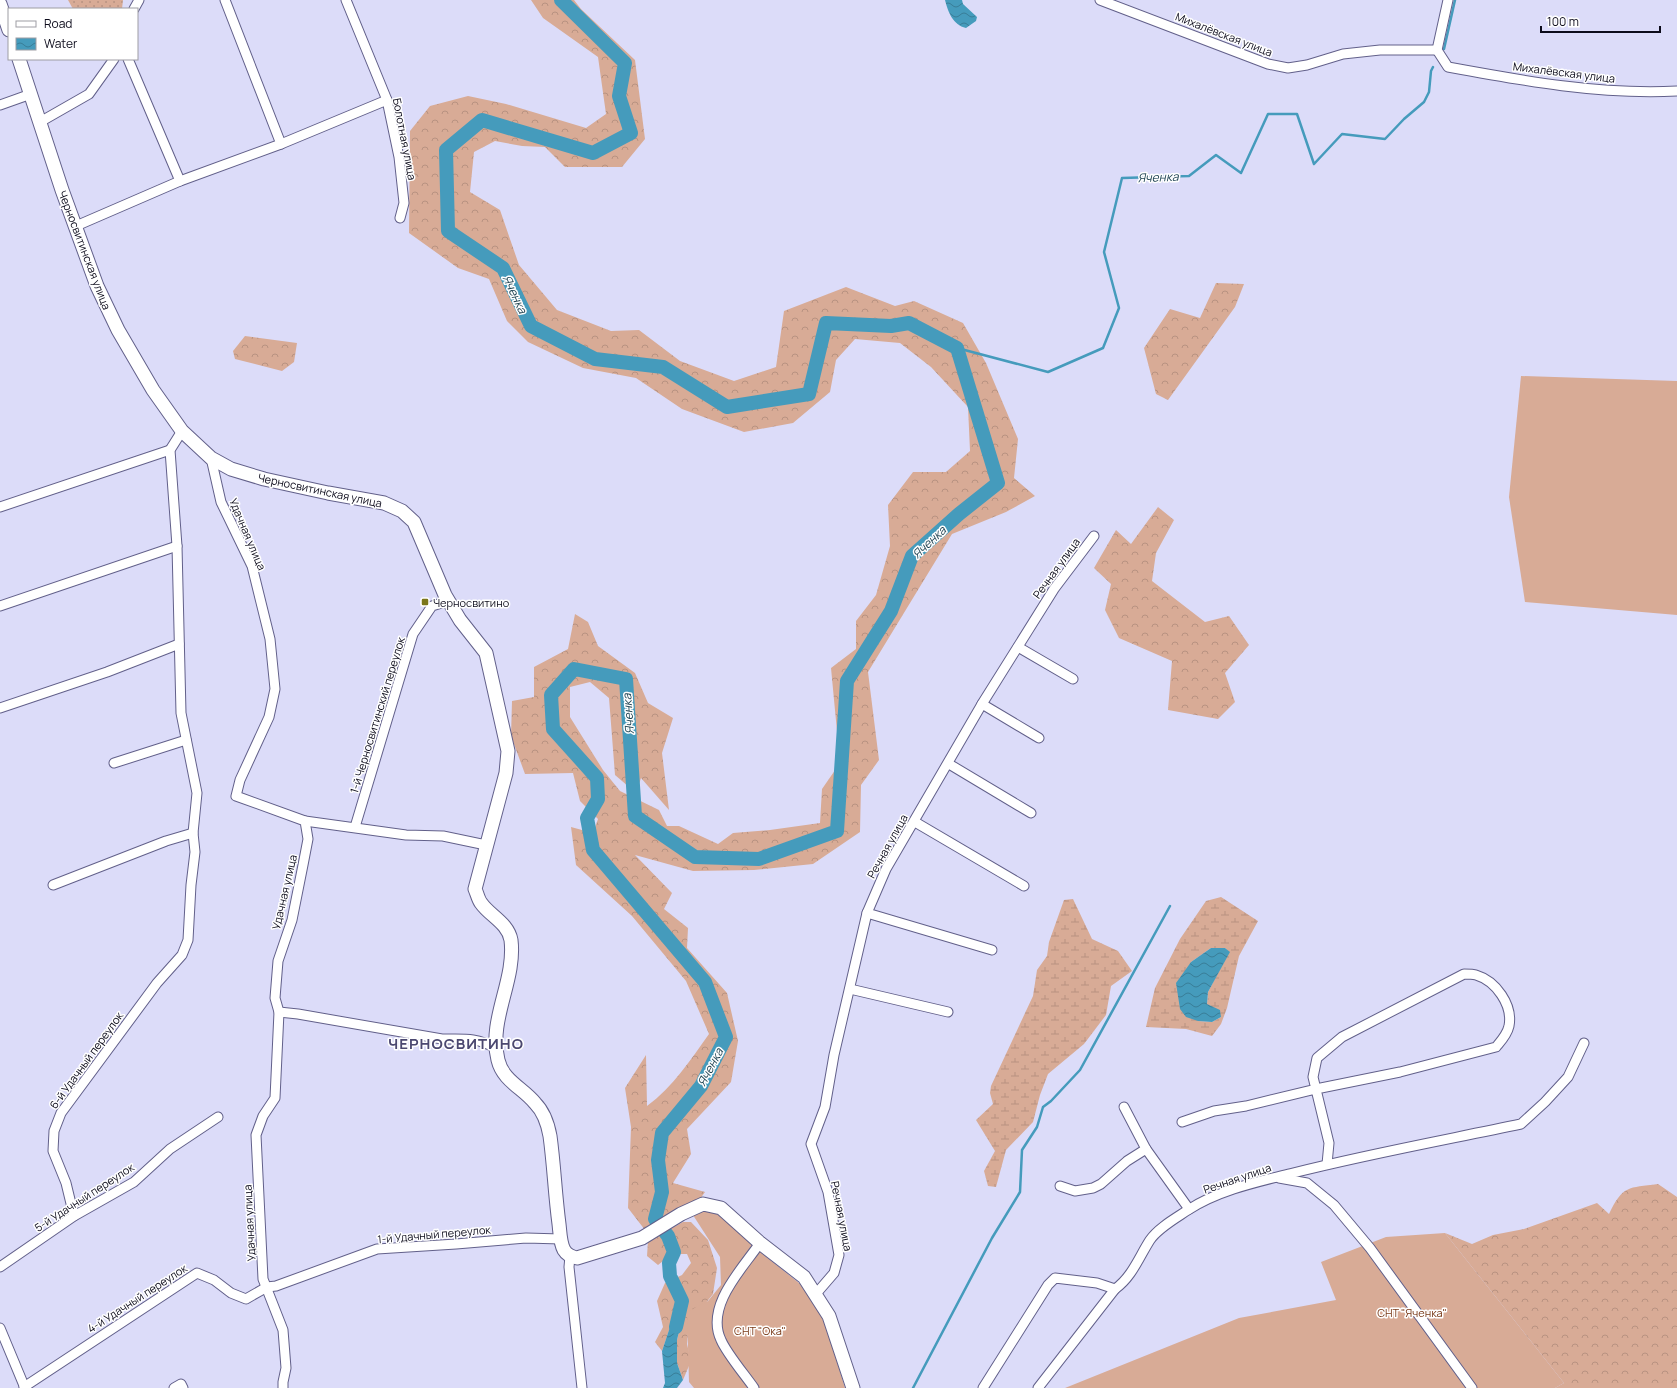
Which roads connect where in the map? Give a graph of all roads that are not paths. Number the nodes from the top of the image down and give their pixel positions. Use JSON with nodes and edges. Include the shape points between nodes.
{"nodes":[{"id":1,"x":225,"y":0,"type":"edge"},
{"id":2,"x":346,"y":0,"type":"edge"},
{"id":3,"x":1100,"y":0,"type":"edge"},
{"id":4,"x":1448,"y":0,"type":"edge"},
{"id":5,"x":0,"y":4,"type":"edge"},
{"id":6,"x":8,"y":27,"type":"edge"},
{"id":7,"x":1437,"y":50,"type":"junction"},
{"id":8,"x":19,"y":60,"type":"edge"},
{"id":9,"x":113,"y":60,"type":"edge"},
{"id":10,"x":128,"y":60,"type":"edge"},
{"id":11,"x":1677,"y":91,"type":"edge"},
{"id":12,"x":31,"y":94,"type":"junction"},
{"id":13,"x":387,"y":100,"type":"junction"},
{"id":14,"x":0,"y":105,"type":"edge"},
{"id":15,"x":40,"y":122,"type":"junction"},
{"id":16,"x":281,"y":144,"type":"junction"},
{"id":17,"x":180,"y":181,"type":"junction"},
{"id":18,"x":400,"y":218,"type":"dead end"},
{"id":19,"x":76,"y":226,"type":"junction"},
{"id":20,"x":182,"y":431,"type":"junction"},
{"id":21,"x":170,"y":450,"type":"junction"},
{"id":22,"x":211,"y":458,"type":"junction"},
{"id":23,"x":0,"y":507,"type":"edge"},
{"id":24,"x":1094,"y":536,"type":"dead end"},
{"id":25,"x":177,"y":546,"type":"junction"},
{"id":26,"x":448,"y":601,"type":"junction"},
{"id":27,"x":0,"y":606,"type":"edge"},
{"id":28,"x":179,"y":644,"type":"junction"},
{"id":29,"x":1018,"y":647,"type":"junction"},
{"id":30,"x":1073,"y":680,"type":"dead end"},
{"id":31,"x":982,"y":704,"type":"junction"},
{"id":32,"x":0,"y":708,"type":"edge"},
{"id":33,"x":1038,"y":738,"type":"dead end"},
{"id":34,"x":186,"y":740,"type":"junction"},
{"id":35,"x":114,"y":763,"type":"dead end"},
{"id":36,"x":949,"y":764,"type":"junction"},
{"id":37,"x":1031,"y":813,"type":"dead end"},
{"id":38,"x":305,"y":821,"type":"junction"},
{"id":39,"x":914,"y":822,"type":"junction"},
{"id":40,"x":355,"y":828,"type":"junction"},
{"id":41,"x":193,"y":833,"type":"junction"},
{"id":42,"x":486,"y":845,"type":"junction"},
{"id":43,"x":53,"y":885,"type":"dead end"},
{"id":44,"x":1024,"y":886,"type":"dead end"},
{"id":45,"x":867,"y":913,"type":"junction"},
{"id":46,"x":992,"y":950,"type":"dead end"},
{"id":47,"x":850,"y":989,"type":"junction"},
{"id":48,"x":279,"y":1012,"type":"junction"},
{"id":49,"x":948,"y":1012,"type":"dead end"},
{"id":50,"x":1584,"y":1043,"type":"dead end"},
{"id":51,"x":495,"y":1048,"type":"junction"},
{"id":52,"x":1316,"y":1089,"type":"junction"},
{"id":53,"x":1124,"y":1107,"type":"dead end"},
{"id":54,"x":218,"y":1117,"type":"dead end"},
{"id":55,"x":1182,"y":1122,"type":"dead end"},
{"id":56,"x":1146,"y":1149,"type":"junction"},
{"id":57,"x":1327,"y":1164,"type":"junction"},
{"id":58,"x":1275,"y":1177,"type":"junction"},
{"id":59,"x":1060,"y":1186,"type":"dead end"},
{"id":60,"x":1189,"y":1209,"type":"junction"},
{"id":61,"x":74,"y":1216,"type":"junction"},
{"id":62,"x":561,"y":1239,"type":"junction"},
{"id":63,"x":760,"y":1243,"type":"junction"},
{"id":64,"x":570,"y":1256,"type":"junction"},
{"id":65,"x":0,"y":1267,"type":"edge"},
{"id":66,"x":266,"y":1287,"type":"junction"},
{"id":67,"x":1115,"y":1289,"type":"junction"},
{"id":68,"x":815,"y":1294,"type":"junction"},
{"id":69,"x":0,"y":1328,"type":"edge"},
{"id":70,"x":24,"y":1387,"type":"edge"},
{"id":71,"x":283,"y":1388,"type":"edge"},
{"id":72,"x":582,"y":1388,"type":"edge"},
{"id":73,"x":754,"y":1388,"type":"edge"},
{"id":74,"x":853,"y":1388,"type":"edge"},
{"id":75,"x":982,"y":1388,"type":"edge"},
{"id":76,"x":1038,"y":1388,"type":"edge"},
{"id":77,"x":1472,"y":1388,"type":"edge"}],
"edges":[{"from":1,"to":16,"type":"street"},
{"from":2,"to":13,"type":"street","name":"Болотная улица"},
{"from":3,"to":7,"type":"street","name":"Михалёвская улица","via":[[1268,64],[1288,68],[1343,54],[1380,50]]},
{"from":4,"to":7,"type":"street"},
{"from":5,"to":6,"type":"street"},
{"from":7,"to":11,"type":"street","name":"Михалёвская улица","via":[[1448,67],[1515,79],[1572,87],[1646,92]]},
{"from":8,"to":12,"type":"street","name":"Черносвитинская улица"},
{"from":9,"to":15,"type":"street","via":[[89,94]]},
{"from":10,"to":17,"type":"street"},
{"from":12,"to":14,"type":"street"},
{"from":12,"to":15,"type":"street","name":"Черносвитинская улица"},
{"from":13,"to":16,"type":"street"},
{"from":13,"to":18,"type":"street","name":"Болотная улица","via":[[399,158],[404,203]]},
{"from":15,"to":19,"type":"street","name":"Черносвитинская улица"},
{"from":16,"to":17,"type":"street"},
{"from":17,"to":19,"type":"street"},
{"from":19,"to":20,"type":"street","name":"Черносвитинская улица","via":[[97,286],[115,324],[153,390]]},
{"from":20,"to":21,"type":"street"},
{"from":20,"to":22,"type":"street","name":"Черносвитинская улица"},
{"from":21,"to":23,"type":"street"},
{"from":21,"to":25,"type":"street"},
{"from":22,"to":26,"type":"street","name":"Черносвитинская улица","via":[[231,469],[264,479],[384,503],[402,511],[414,522]]},
{"from":22,"to":38,"type":"street","name":"Удачная улица","via":[[221,502],[252,566],[270,639],[275,690],[269,717],[240,780],[236,796]]},
{"from":24,"to":29,"type":"street","name":"Речная улица","via":[[1054,589]]},
{"from":25,"to":27,"type":"street"},
{"from":25,"to":28,"type":"street"},
{"from":26,"to":40,"type":"street","name":"1-й Черносвитинский переулок","via":[[432,606],[413,634]]},
{"from":26,"to":42,"type":"street","name":"Черносвитинская улица","via":[[486,653],[508,751],[506,773]]},
{"from":28,"to":32,"type":"street","via":[[107,672]]},
{"from":28,"to":34,"type":"street","via":[[181,713]]},
{"from":29,"to":30,"type":"street"},
{"from":29,"to":31,"type":"street","name":"Речная улица"},
{"from":31,"to":33,"type":"street"},
{"from":31,"to":36,"type":"street","name":"Речная улица"},
{"from":34,"to":35,"type":"street"},
{"from":34,"to":41,"type":"street","via":[[198,794]]},
{"from":36,"to":37,"type":"street"},
{"from":36,"to":39,"type":"street","name":"Речная улица"},
{"from":38,"to":40,"type":"street"},
{"from":38,"to":48,"type":"street","name":"Удачная улица","via":[[308,839],[303,865],[292,920],[278,960],[275,998]]},
{"from":39,"to":44,"type":"street"},
{"from":39,"to":45,"type":"street","name":"Речная улица","via":[[886,869]]},
{"from":40,"to":42,"type":"street","via":[[443,836]]},
{"from":41,"to":43,"type":"street"},
{"from":41,"to":61,"type":"street","name":"6-й Удачный переулок","via":[[195,852],[188,940],[182,955],[158,983],[61,1113],[54,1132],[53,1151],[66,1183]]},
{"from":42,"to":51,"type":"street","name":"Черносвитинская улица","via":[[475,889],[480,902],[505,927],[511,946],[510,963],[496,1026]]},
{"from":45,"to":46,"type":"street"},
{"from":45,"to":47,"type":"street","name":"Речная улица"},
{"from":47,"to":49,"type":"street"},
{"from":47,"to":68,"type":"street","name":"Речная улица","via":[[825,1107],[811,1144],[828,1192],[839,1255],[834,1273]]},
{"from":48,"to":51,"type":"street","via":[[442,1039],[484,1041]]},
{"from":48,"to":66,"type":"street","name":"Удачная улица","via":[[275,1098],[263,1116],[256,1135],[263,1279]]},
{"from":50,"to":57,"type":"street","name":"Речная улица","via":[[1568,1077],[1521,1124]]},
{"from":51,"to":62,"type":"street","name":"Черносвитинская улица","via":[[498,1062],[505,1074],[535,1103],[544,1117],[549,1133]]},
{"from":52,"to":52,"type":"street","via":[[1400,1072],[1496,1047],[1506,1035],[1509,1026],[1506,1002],[1499,990],[1486,979],[1475,974],[1464,974],[1342,1037],[1317,1058],[1313,1077]]},
{"from":52,"to":55,"type":"street","via":[[1214,1111]]},
{"from":52,"to":57,"type":"street","via":[[1329,1143]]},
{"from":53,"to":56,"type":"street"},
{"from":54,"to":61,"type":"street","name":"5-й Удачный переулок","via":[[170,1149],[134,1182]]},
{"from":56,"to":59,"type":"street","via":[[1127,1161],[1101,1184],[1074,1191]]},
{"from":56,"to":60,"type":"street"},
{"from":57,"to":58,"type":"street","name":"Речная улица"},
{"from":58,"to":60,"type":"street","name":"Речная улица","via":[[1217,1195]]},
{"from":58,"to":77,"type":"street","via":[[1307,1183],[1334,1205],[1370,1248]]},
{"from":60,"to":67,"type":"street","name":"Речная улица","via":[[1150,1239],[1141,1258]]},
{"from":61,"to":65,"type":"street","name":"5-й Удачный переулок"},
{"from":62,"to":64,"type":"street","name":"Черносвитинская улица","via":[[564,1250]]},
{"from":62,"to":66,"type":"street","name":"1-й Удачный переулок","via":[[526,1238],[377,1249],[276,1286]]},
{"from":63,"to":64,"type":"street","via":[[721,1208],[703,1204],[642,1238],[577,1258]]},
{"from":63,"to":68,"type":"street","via":[[804,1278]]},
{"from":63,"to":73,"type":"street","via":[[723,1295],[716,1328],[721,1341]]},
{"from":64,"to":72,"type":"street","name":"Черносвитинская улица"},
{"from":66,"to":70,"type":"street","name":"4-й Удачный переулок","via":[[246,1299],[197,1273]]},
{"from":66,"to":71,"type":"street","name":"Удачная улица","via":[[283,1330],[286,1368]]},
{"from":67,"to":75,"type":"street","via":[[1097,1283],[1055,1278]]},
{"from":67,"to":76,"type":"street","name":"Речная улица"},
{"from":68,"to":74,"type":"street","via":[[829,1316]]},
{"from":69,"to":70,"type":"street"}]}
